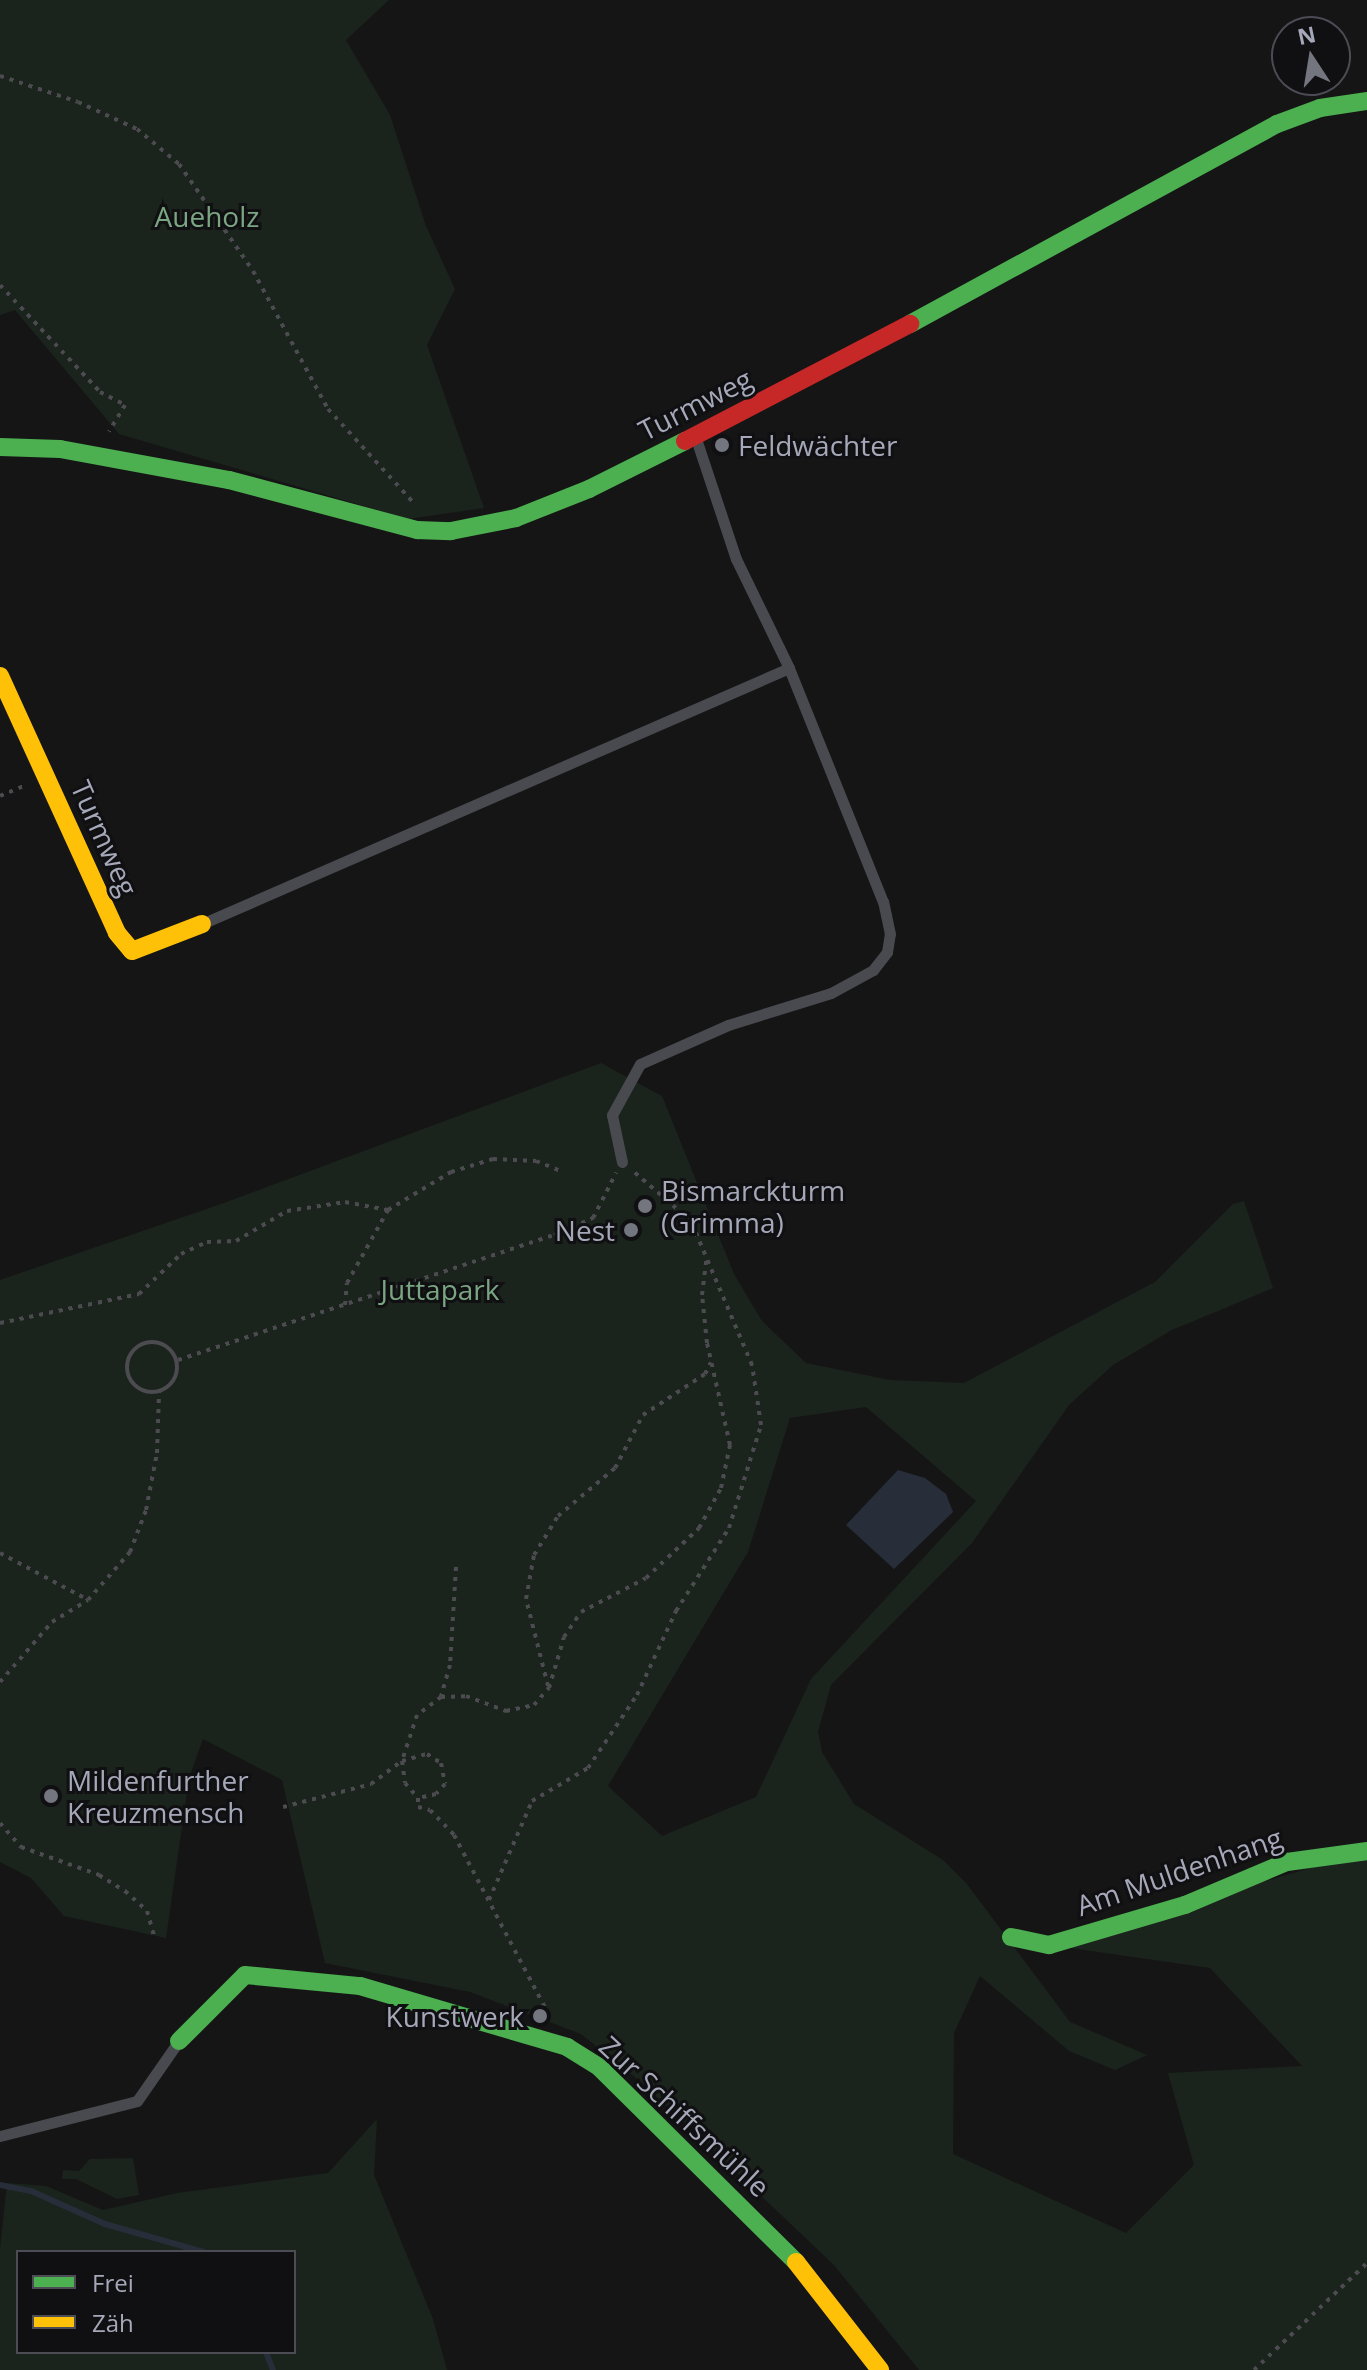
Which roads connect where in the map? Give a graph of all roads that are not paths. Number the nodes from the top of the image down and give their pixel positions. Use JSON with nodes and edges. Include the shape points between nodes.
{"nodes":[{"id":1,"x":1367,"y":101,"type":"edge"},
{"id":2,"x":695,"y":436,"type":"junction"},
{"id":3,"x":0,"y":447,"type":"edge"},
{"id":4,"x":789,"y":668,"type":"junction"},
{"id":5,"x":0,"y":676,"type":"edge"},
{"id":6,"x":202,"y":924,"type":"joint"},
{"id":7,"x":622,"y":1162,"type":"road end"},
{"id":8,"x":1367,"y":1851,"type":"edge"},
{"id":9,"x":1011,"y":1937,"type":"dead end"},
{"id":10,"x":179,"y":2041,"type":"joint"},
{"id":11,"x":0,"y":2136,"type":"edge"},
{"id":12,"x":880,"y":2370,"type":"edge"}],
"edges":[{"from":1,"to":2,"type":"street","name":"Turmweg","via":[[1320,108],[1239,143]]},
{"from":2,"to":3,"type":"street","name":"Turmweg","via":[[589,489],[516,518],[451,531],[390,524],[229,480],[99,456]]},
{"from":2,"to":4,"type":"lane","via":[[736,559]]},
{"from":4,"to":6,"type":"lane"},
{"from":4,"to":7,"type":"lane","via":[[883,902],[887,952],[873,970],[831,993],[728,1025],[640,1064],[612,1115]]},
{"from":5,"to":6,"type":"street","name":"Turmweg","via":[[117,933],[132,951]]},
{"from":8,"to":9,"type":"street","name":"Am Muldenhang","via":[[1287,1862],[1185,1905],[1049,1945]]},
{"from":10,"to":11,"type":"lane","via":[[137,2101]]},
{"from":10,"to":12,"type":"street","name":"Zur Schiffsmühle","via":[[245,1975],[360,1986],[567,2047],[600,2068],[758,2222],[814,2281]]}]}
